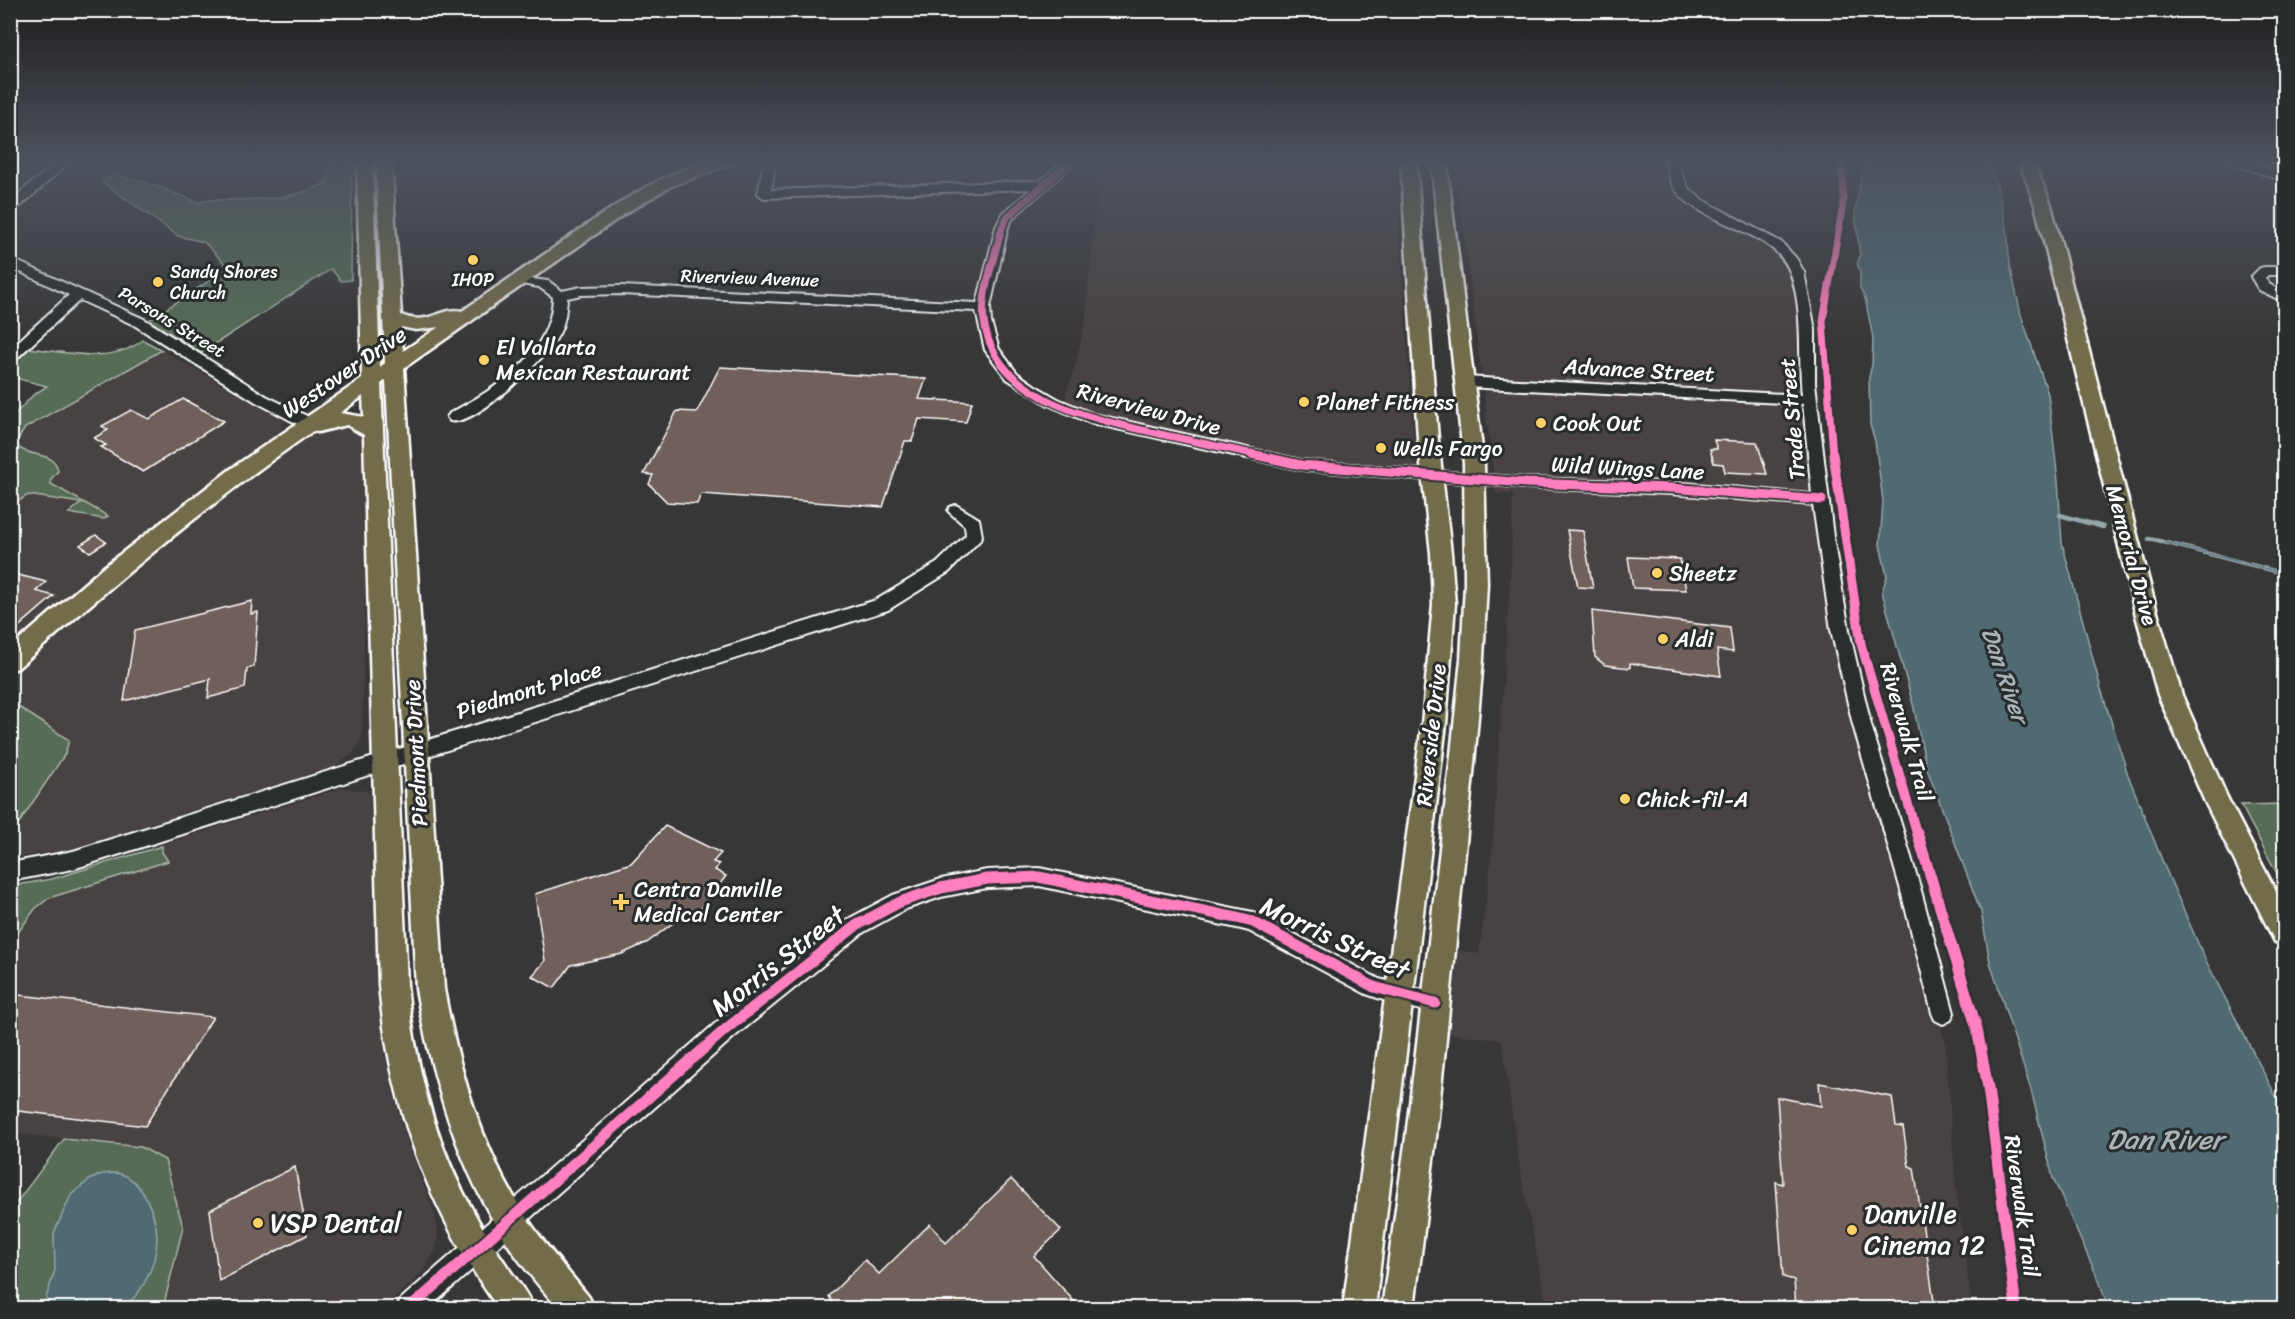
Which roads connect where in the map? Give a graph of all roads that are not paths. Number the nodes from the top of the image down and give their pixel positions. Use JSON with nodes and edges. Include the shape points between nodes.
{"nodes":[{"id":1,"x":366,"y":222,"type":"edge"},
{"id":2,"x":387,"y":222,"type":"edge"},
{"id":3,"x":605,"y":222,"type":"edge"},
{"id":4,"x":1006,"y":222,"type":"edge"},
{"id":5,"x":1413,"y":222,"type":"edge"},
{"id":6,"x":1445,"y":222,"type":"edge"},
{"id":7,"x":1735,"y":222,"type":"edge"},
{"id":8,"x":2047,"y":222,"type":"edge"},
{"id":9,"x":10,"y":262,"type":"edge"},
{"id":10,"x":2284,"y":271,"type":"edge"},
{"id":11,"x":520,"y":280,"type":"junction"},
{"id":12,"x":79,"y":293,"type":"junction"},
{"id":13,"x":560,"y":296,"type":"junction"},
{"id":14,"x":495,"y":298,"type":"junction"},
{"id":15,"x":2284,"y":298,"type":"edge"},
{"id":16,"x":983,"y":307,"type":"junction"},
{"id":17,"x":392,"y":318,"type":"junction"},
{"id":18,"x":10,"y":357,"type":"edge"},
{"id":19,"x":395,"y":366,"type":"junction"},
{"id":20,"x":372,"y":382,"type":"junction"},
{"id":21,"x":1465,"y":382,"type":"junction"},
{"id":22,"x":1810,"y":400,"type":"junction"},
{"id":23,"x":455,"y":417,"type":"dead end"},
{"id":24,"x":310,"y":424,"type":"junction"},
{"id":25,"x":373,"y":432,"type":"junction"},
{"id":26,"x":287,"y":440,"type":"junction"},
{"id":27,"x":1432,"y":476,"type":"junction"},
{"id":28,"x":1474,"y":479,"type":"junction"},
{"id":29,"x":1822,"y":500,"type":"junction"},
{"id":30,"x":956,"y":511,"type":"dead end"},
{"id":31,"x":10,"y":662,"type":"edge"},
{"id":32,"x":416,"y":750,"type":"junction"},
{"id":33,"x":385,"y":762,"type":"junction"},
{"id":34,"x":10,"y":872,"type":"edge"},
{"id":35,"x":2284,"y":933,"type":"edge"},
{"id":36,"x":1398,"y":996,"type":"junction"},
{"id":37,"x":1435,"y":1003,"type":"junction"},
{"id":38,"x":1943,"y":1013,"type":"dead end"},
{"id":39,"x":510,"y":1221,"type":"junction"},
{"id":40,"x":477,"y":1250,"type":"junction"},
{"id":41,"x":410,"y":1308,"type":"edge"},
{"id":42,"x":517,"y":1308,"type":"edge"},
{"id":43,"x":578,"y":1308,"type":"edge"},
{"id":44,"x":1359,"y":1308,"type":"edge"},
{"id":45,"x":1398,"y":1308,"type":"edge"}],
"edges":[{"from":1,"to":20,"type":"main road","name":"Piedmont Drive"},
{"from":2,"to":17,"type":"main road","name":"Piedmont Drive"},
{"from":3,"to":11,"type":"main road","name":"Westover Drive"},
{"from":4,"to":16,"type":"street","name":"Riverview Drive"},
{"from":5,"to":27,"type":"main road","name":"Riverside Drive"},
{"from":6,"to":21,"type":"main road","name":"Riverside Drive"},
{"from":7,"to":22,"type":"street","name":"Trade Street","via":[[1765,238],[1791,261],[1797,272],[1808,330]]},
{"from":8,"to":35,"type":"main road","name":"Memorial Drive","via":[[2170,695],[2188,742]]},
{"from":9,"to":12,"type":"street","name":"Parsons Street"},
{"from":10,"to":15,"type":"street","via":[[2265,271],[2258,277],[2264,287]]},
{"from":11,"to":13,"type":"street","via":[[543,284]]},
{"from":11,"to":14,"type":"main road","name":"Westover Drive"},
{"from":12,"to":18,"type":"street"},
{"from":12,"to":24,"type":"street","name":"Parsons Street","via":[[139,322],[261,399]]},
{"from":13,"to":16,"type":"street","name":"Riverview Avenue","via":[[621,290]]},
{"from":13,"to":23,"type":"street","via":[[560,316],[533,359],[503,387]]},
{"from":14,"to":17,"type":"main road","via":[[439,323],[412,325]]},
{"from":14,"to":19,"type":"main road","name":"Westover Drive"},
{"from":16,"to":27,"type":"street","name":"Riverview Drive","via":[[987,335],[1011,376],[1071,411],[1302,465]]},
{"from":17,"to":19,"type":"main road","name":"Piedmont Drive"},
{"from":19,"to":20,"type":"main road","name":"Westover Drive"},
{"from":19,"to":32,"type":"main road","name":"Piedmont Drive"},
{"from":20,"to":24,"type":"main road","name":"Westover Drive"},
{"from":20,"to":25,"type":"main road","name":"Piedmont Drive"},
{"from":21,"to":22,"type":"street","name":"Advance Street"},
{"from":21,"to":28,"type":"main road","name":"Riverside Drive"},
{"from":22,"to":29,"type":"street","name":"Trade Street"},
{"from":24,"to":26,"type":"main road","name":"Westover Drive"},
{"from":25,"to":26,"type":"main road","via":[[363,422],[343,418]]},
{"from":25,"to":33,"type":"main road","name":"Piedmont Drive"},
{"from":26,"to":31,"type":"main road","name":"Westover Drive","via":[[153,539]]},
{"from":27,"to":28,"type":"street","name":"Wild Wings Lane"},
{"from":27,"to":36,"type":"main road","name":"Riverside Drive","via":[[1444,604],[1434,724]]},
{"from":28,"to":29,"type":"street","name":"Wild Wings Lane"},
{"from":28,"to":37,"type":"main road","name":"Riverside Drive","via":[[1476,584],[1472,659]]},
{"from":29,"to":38,"type":"street","name":"Trade Street","via":[[1840,630],[1862,725]]},
{"from":30,"to":32,"type":"street","name":"Piedmont Place","via":[[973,522],[974,536],[959,556],[882,605]]},
{"from":32,"to":33,"type":"street","name":"Piedmont Place"},
{"from":32,"to":39,"type":"main road","name":"Piedmont Drive","via":[[429,989],[438,1036],[467,1136]]},
{"from":33,"to":34,"type":"street","name":"Piedmont Place","via":[[73,860]]},
{"from":33,"to":40,"type":"main road","name":"Piedmont Drive","via":[[393,985],[400,1049],[429,1153],[448,1199]]},
{"from":36,"to":37,"type":"street","name":"Morris Street"},
{"from":36,"to":39,"type":"street","name":"Morris Street","via":[[1361,981],[1253,922],[1237,918],[1039,877],[987,879],[941,888],[900,902],[857,925],[726,1029]]},
{"from":36,"to":44,"type":"main road","name":"Riverside Drive"},
{"from":37,"to":45,"type":"main road","name":"Riverside Drive"},
{"from":39,"to":40,"type":"street","name":"Morris Street"},
{"from":39,"to":43,"type":"main road","name":"Piedmont Drive"},
{"from":40,"to":41,"type":"street","name":"Morris Street"},
{"from":40,"to":42,"type":"main road","name":"Piedmont Drive"}]}
